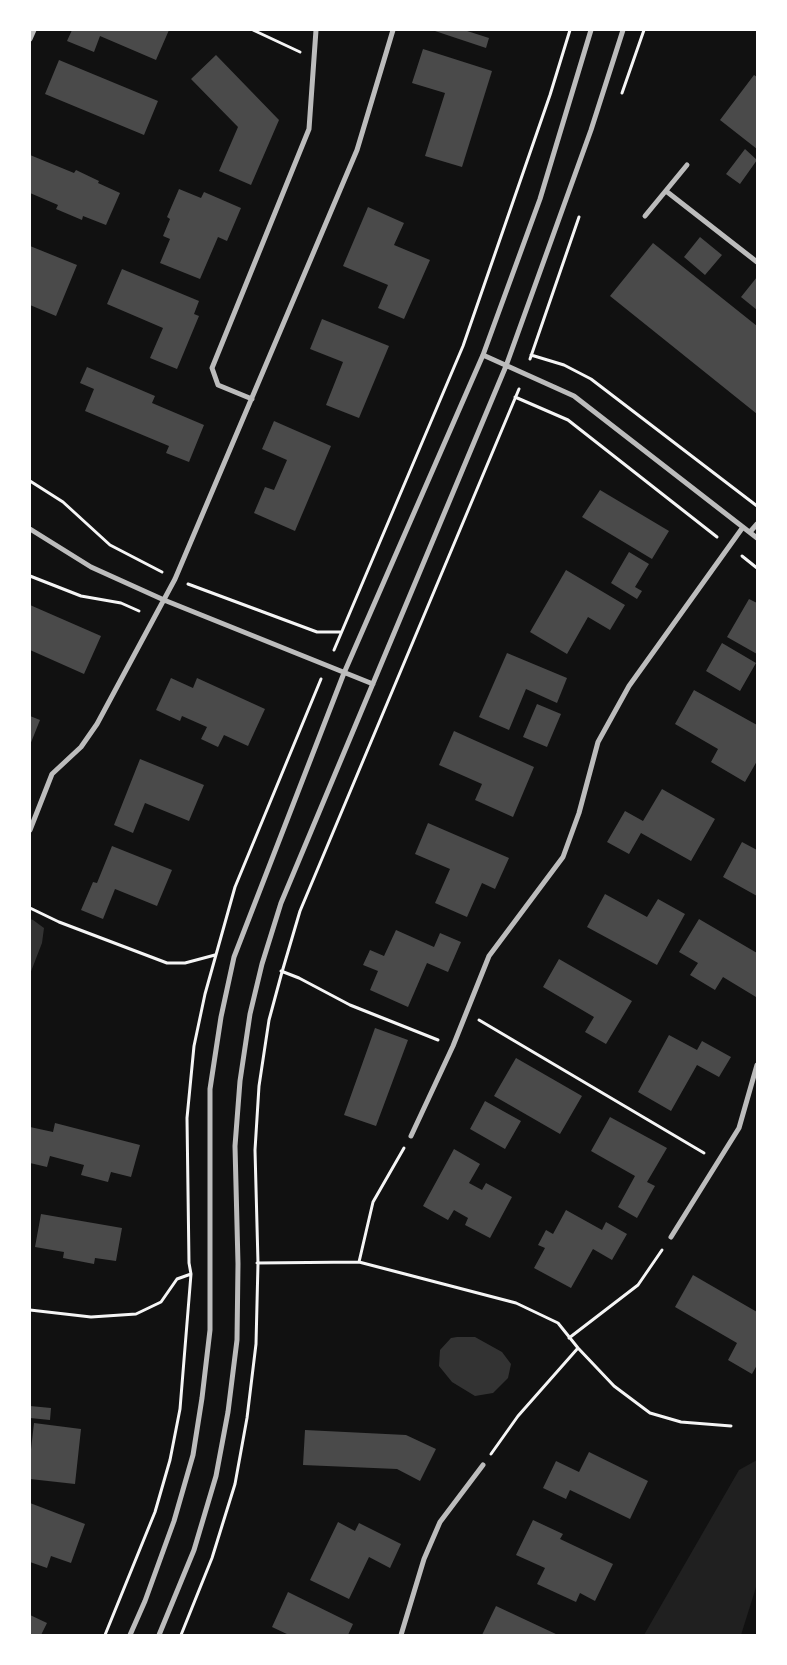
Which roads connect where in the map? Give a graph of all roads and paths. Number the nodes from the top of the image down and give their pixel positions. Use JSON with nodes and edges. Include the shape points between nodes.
{"nodes":[{"id":1,"x":34,"y":30,"type":"edge"},
{"id":2,"x":253,"y":30,"type":"edge"},
{"id":3,"x":316,"y":30,"type":"edge"},
{"id":4,"x":393,"y":30,"type":"edge"},
{"id":5,"x":591,"y":30,"type":"edge"},
{"id":6,"x":623,"y":30,"type":"edge"},
{"id":7,"x":644,"y":30,"type":"edge"},
{"id":8,"x":30,"y":39,"type":"edge"},
{"id":9,"x":314,"y":58,"type":"junction"},
{"id":10,"x":621,"y":95,"type":"dead end"},
{"id":11,"x":687,"y":166,"type":"dead end"},
{"id":12,"x":666,"y":191,"type":"junction"},
{"id":13,"x":580,"y":216,"type":"dead end"},
{"id":14,"x":645,"y":216,"type":"dead end"},
{"id":15,"x":757,"y":262,"type":"edge"},
{"id":16,"x":483,"y":355,"type":"junction"},
{"id":17,"x":531,"y":355,"type":"junction"},
{"id":18,"x":506,"y":366,"type":"junction"},
{"id":19,"x":525,"y":374,"type":"junction"},
{"id":20,"x":515,"y":397,"type":"junction"},
{"id":21,"x":252,"y":399,"type":"junction"},
{"id":22,"x":757,"y":506,"type":"edge"},
{"id":23,"x":757,"y":524,"type":"edge"},
{"id":24,"x":743,"y":527,"type":"junction"},
{"id":25,"x":30,"y":529,"type":"edge"},
{"id":26,"x":750,"y":532,"type":"junction"},
{"id":27,"x":757,"y":538,"type":"edge"},
{"id":28,"x":729,"y":546,"type":"junction"},
{"id":29,"x":757,"y":568,"type":"edge"},
{"id":30,"x":30,"y":576,"type":"edge"},
{"id":31,"x":164,"y":600,"type":"junction"},
{"id":32,"x":153,"y":618,"type":"junction"},
{"id":33,"x":344,"y":673,"type":"junction"},
{"id":34,"x":373,"y":684,"type":"junction"},
{"id":35,"x":30,"y":830,"type":"edge"},
{"id":36,"x":466,"y":1012,"type":"junction"},
{"id":37,"x":757,"y":1065,"type":"edge"},
{"id":38,"x":411,"y":1136,"type":"joint"},
{"id":39,"x":717,"y":1161,"type":"junction"},
{"id":40,"x":671,"y":1237,"type":"joint"},
{"id":41,"x":359,"y":1262,"type":"junction"},
{"id":42,"x":189,"y":1263,"type":"dead end"},
{"id":43,"x":258,"y":1263,"type":"junction"},
{"id":44,"x":209,"y":1264,"type":"junction"},
{"id":45,"x":238,"y":1264,"type":"junction"},
{"id":46,"x":191,"y":1274,"type":"dead end"},
{"id":47,"x":30,"y":1310,"type":"edge"},
{"id":48,"x":569,"y":1338,"type":"junction"},
{"id":49,"x":578,"y":1348,"type":"junction"},
{"id":50,"x":731,"y":1426,"type":"dead end"},
{"id":51,"x":483,"y":1465,"type":"joint"},
{"id":52,"x":130,"y":1635,"type":"edge"},
{"id":53,"x":159,"y":1635,"type":"edge"},
{"id":54,"x":181,"y":1635,"type":"edge"},
{"id":55,"x":401,"y":1635,"type":"edge"}],
"edges":[{"from":1,"to":8,"type":"street"},
{"from":2,"to":9,"type":"path"},
{"from":3,"to":9,"type":"street"},
{"from":4,"to":21,"type":"street","via":[[357,150]]},
{"from":5,"to":16,"type":"street","via":[[540,200]]},
{"from":6,"to":18,"type":"street","via":[[591,130]]},
{"from":7,"to":10,"type":"path"},
{"from":9,"to":21,"type":"street","via":[[309,129],[212,368],[218,385]]},
{"from":11,"to":12,"type":"street"},
{"from":12,"to":14,"type":"street"},
{"from":12,"to":15,"type":"street"},
{"from":13,"to":17,"type":"path"},
{"from":16,"to":18,"type":"street"},
{"from":16,"to":33,"type":"street"},
{"from":17,"to":19,"type":"path"},
{"from":17,"to":22,"type":"path","via":[[564,365],[591,379]]},
{"from":18,"to":19,"type":"street"},
{"from":18,"to":34,"type":"street"},
{"from":19,"to":20,"type":"path"},
{"from":19,"to":24,"type":"street","via":[[574,396]]},
{"from":20,"to":28,"type":"path","via":[[568,420]]},
{"from":20,"to":43,"type":"path","via":[[300,911],[269,1020],[259,1086],[255,1150]]},
{"from":21,"to":31,"type":"street"},
{"from":23,"to":26,"type":"street"},
{"from":24,"to":26,"type":"street"},
{"from":24,"to":28,"type":"street"},
{"from":25,"to":31,"type":"street","via":[[92,567]]},
{"from":26,"to":27,"type":"street"},
{"from":28,"to":29,"type":"path"},
{"from":28,"to":36,"type":"street","via":[[629,686],[598,742],[579,813],[563,856],[489,956]]},
{"from":30,"to":32,"type":"path","via":[[81,596],[121,603]]},
{"from":31,"to":32,"type":"street"},
{"from":31,"to":33,"type":"street"},
{"from":32,"to":35,"type":"street","via":[[97,724],[81,747],[52,774]]},
{"from":33,"to":34,"type":"street"},
{"from":33,"to":44,"type":"street","via":[[234,957],[210,1089]]},
{"from":34,"to":45,"type":"street","via":[[281,903],[250,1014],[235,1146]]},
{"from":36,"to":38,"type":"street"},
{"from":36,"to":39,"type":"path"},
{"from":37,"to":39,"type":"street","via":[[739,1128]]},
{"from":38,"to":41,"type":"path","via":[[374,1202]]},
{"from":39,"to":40,"type":"street"},
{"from":40,"to":48,"type":"path","via":[[638,1285]]},
{"from":41,"to":43,"type":"path"},
{"from":41,"to":48,"type":"path","via":[[516,1303],[558,1324]]},
{"from":42,"to":44,"type":"path"},
{"from":43,"to":45,"type":"path"},
{"from":43,"to":54,"type":"path","via":[[256,1344],[235,1484],[212,1558]]},
{"from":44,"to":52,"type":"street","via":[[210,1330],[193,1455],[174,1521]]},
{"from":45,"to":53,"type":"street","via":[[237,1340],[216,1476],[194,1550]]},
{"from":46,"to":47,"type":"path","via":[[177,1279],[161,1302],[136,1314],[90,1317]]},
{"from":48,"to":49,"type":"path"},
{"from":49,"to":50,"type":"path","via":[[614,1386],[650,1413],[681,1422]]},
{"from":49,"to":51,"type":"path","via":[[518,1416]]},
{"from":51,"to":55,"type":"street","via":[[440,1522],[424,1559]]}]}
